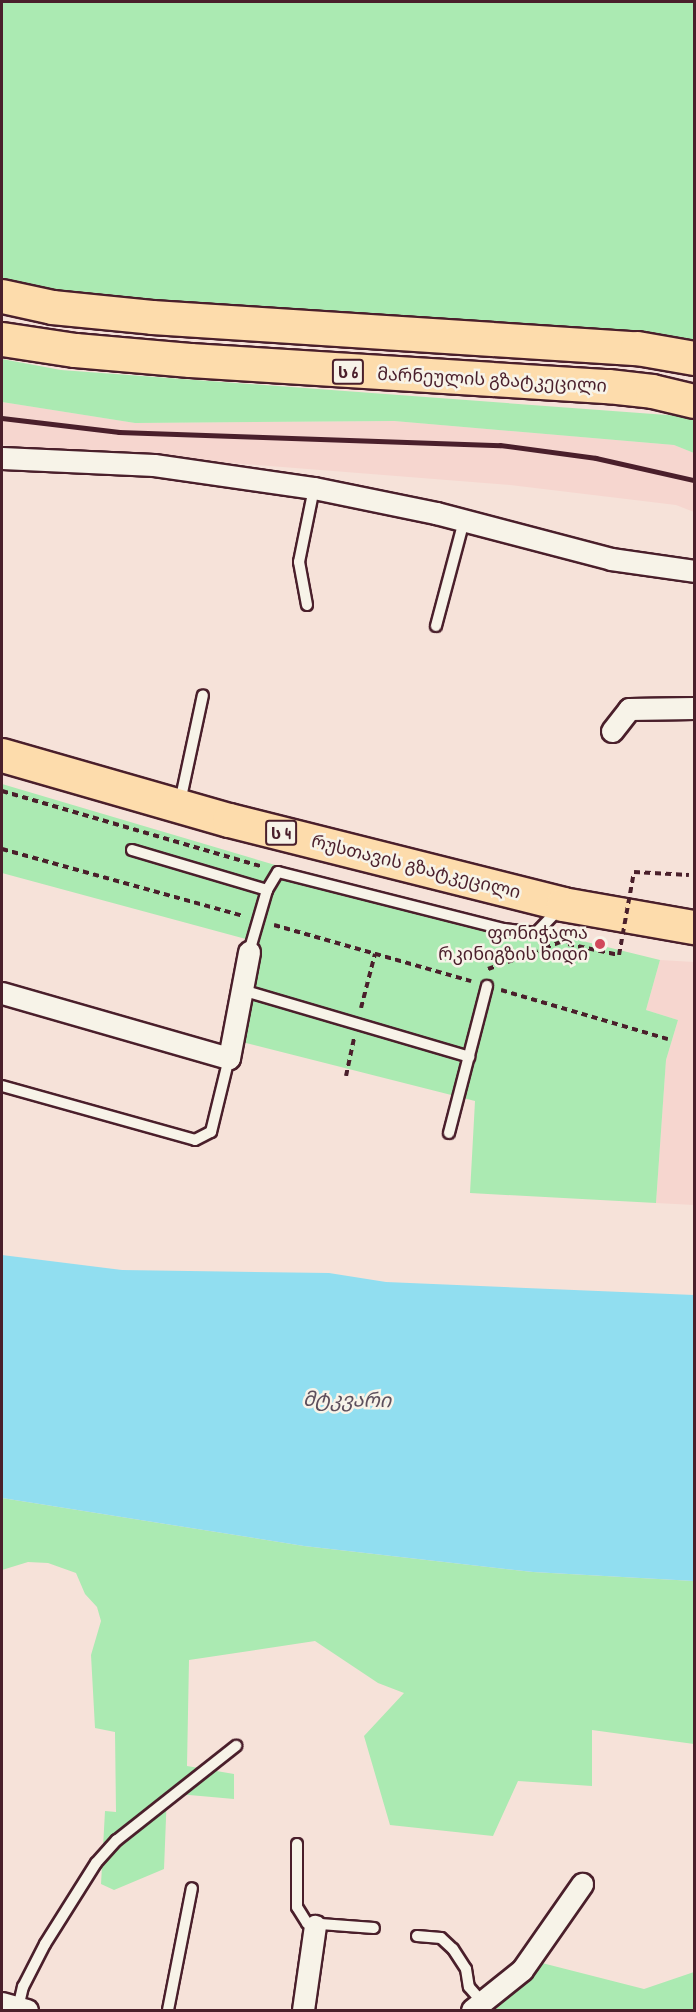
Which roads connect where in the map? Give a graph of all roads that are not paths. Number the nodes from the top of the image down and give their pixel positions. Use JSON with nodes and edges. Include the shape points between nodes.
{"nodes":[{"id":1,"x":2,"y":296,"type":"edge"},
{"id":2,"x":2,"y":339,"type":"edge"},
{"id":3,"x":694,"y":358,"type":"edge"},
{"id":4,"x":694,"y":401,"type":"edge"},
{"id":5,"x":2,"y":458,"type":"edge"},
{"id":6,"x":314,"y":488,"type":"junction"},
{"id":7,"x":464,"y":521,"type":"junction"},
{"id":8,"x":694,"y":571,"type":"edge"},
{"id":9,"x":307,"y":605,"type":"dead end"},
{"id":10,"x":436,"y":626,"type":"dead end"},
{"id":11,"x":203,"y":695,"type":"dead end"},
{"id":12,"x":694,"y":708,"type":"edge"},
{"id":13,"x":612,"y":731,"type":"dead end"},
{"id":14,"x":2,"y":755,"type":"edge"},
{"id":15,"x":179,"y":806,"type":"junction"},
{"id":16,"x":132,"y":850,"type":"dead end"},
{"id":17,"x":267,"y":890,"type":"junction"},
{"id":18,"x":563,"y":904,"type":"junction"},
{"id":19,"x":689,"y":924,"type":"edge"},
{"id":20,"x":249,"y":952,"type":"joint"},
{"id":21,"x":487,"y":986,"type":"road end"},
{"id":22,"x":242,"y":990,"type":"junction"},
{"id":23,"x":2,"y":993,"type":"edge"},
{"id":24,"x":469,"y":1057,"type":"junction"},
{"id":25,"x":230,"y":1058,"type":"junction"},
{"id":26,"x":2,"y":1086,"type":"edge"},
{"id":27,"x":449,"y":1133,"type":"dead end"},
{"id":28,"x":236,"y":1746,"type":"dead end"},
{"id":29,"x":297,"y":1844,"type":"dead end"},
{"id":30,"x":582,"y":1884,"type":"dead end"},
{"id":31,"x":192,"y":1888,"type":"dead end"},
{"id":32,"x":315,"y":1926,"type":"junction"},
{"id":33,"x":374,"y":1928,"type":"dead end"},
{"id":34,"x":417,"y":1936,"type":"dead end"},
{"id":35,"x":476,"y":2006,"type":"edge"},
{"id":36,"x":13,"y":2008,"type":"edge"},
{"id":37,"x":168,"y":2010,"type":"edge"},
{"id":38,"x":303,"y":2010,"type":"edge"}],
"edges":[{"from":1,"to":3,"type":"highway","via":[[52,306],[152,316],[638,348]]},
{"from":2,"to":4,"type":"highway","name":"მარნეულის გზატკეცილი","number":"ს 6","via":[[190,360],[608,386]]},
{"from":5,"to":6,"type":"street","via":[[154,465]]},
{"from":6,"to":7,"type":"street"},
{"from":6,"to":9,"type":"lane","via":[[299,562]]},
{"from":7,"to":8,"type":"street","via":[[611,560]]},
{"from":7,"to":10,"type":"lane"},
{"from":11,"to":15,"type":"lane"},
{"from":12,"to":13,"type":"street","via":[[629,709]]},
{"from":14,"to":15,"type":"highway","name":"რუსთავის გზატკეცილი","number":"ს 4"},
{"from":15,"to":18,"type":"highway","name":"რუსთავის გზატკეცილი","number":"ს 4"},
{"from":16,"to":17,"type":"lane"},
{"from":17,"to":18,"type":"lane","via":[[278,872],[504,929],[536,933]]},
{"from":17,"to":20,"type":"lane"},
{"from":18,"to":19,"type":"highway","name":"რუსთავის გზატკეცილი","number":"ს 4"},
{"from":20,"to":22,"type":"street"},
{"from":21,"to":24,"type":"lane"},
{"from":22,"to":24,"type":"lane"},
{"from":22,"to":25,"type":"street"},
{"from":23,"to":25,"type":"street"},
{"from":24,"to":27,"type":"lane"},
{"from":25,"to":26,"type":"lane","via":[[211,1132],[195,1140]]},
{"from":28,"to":36,"type":"lane","via":[[117,1840],[96,1863],[45,1944]]},
{"from":29,"to":32,"type":"lane","via":[[297,1907],[307,1923]]},
{"from":30,"to":35,"type":"street","via":[[522,1970]]},
{"from":31,"to":37,"type":"lane"},
{"from":32,"to":33,"type":"lane"},
{"from":32,"to":38,"type":"street"},
{"from":34,"to":35,"type":"lane","via":[[441,1938],[453,1949],[466,1969]]}]}
